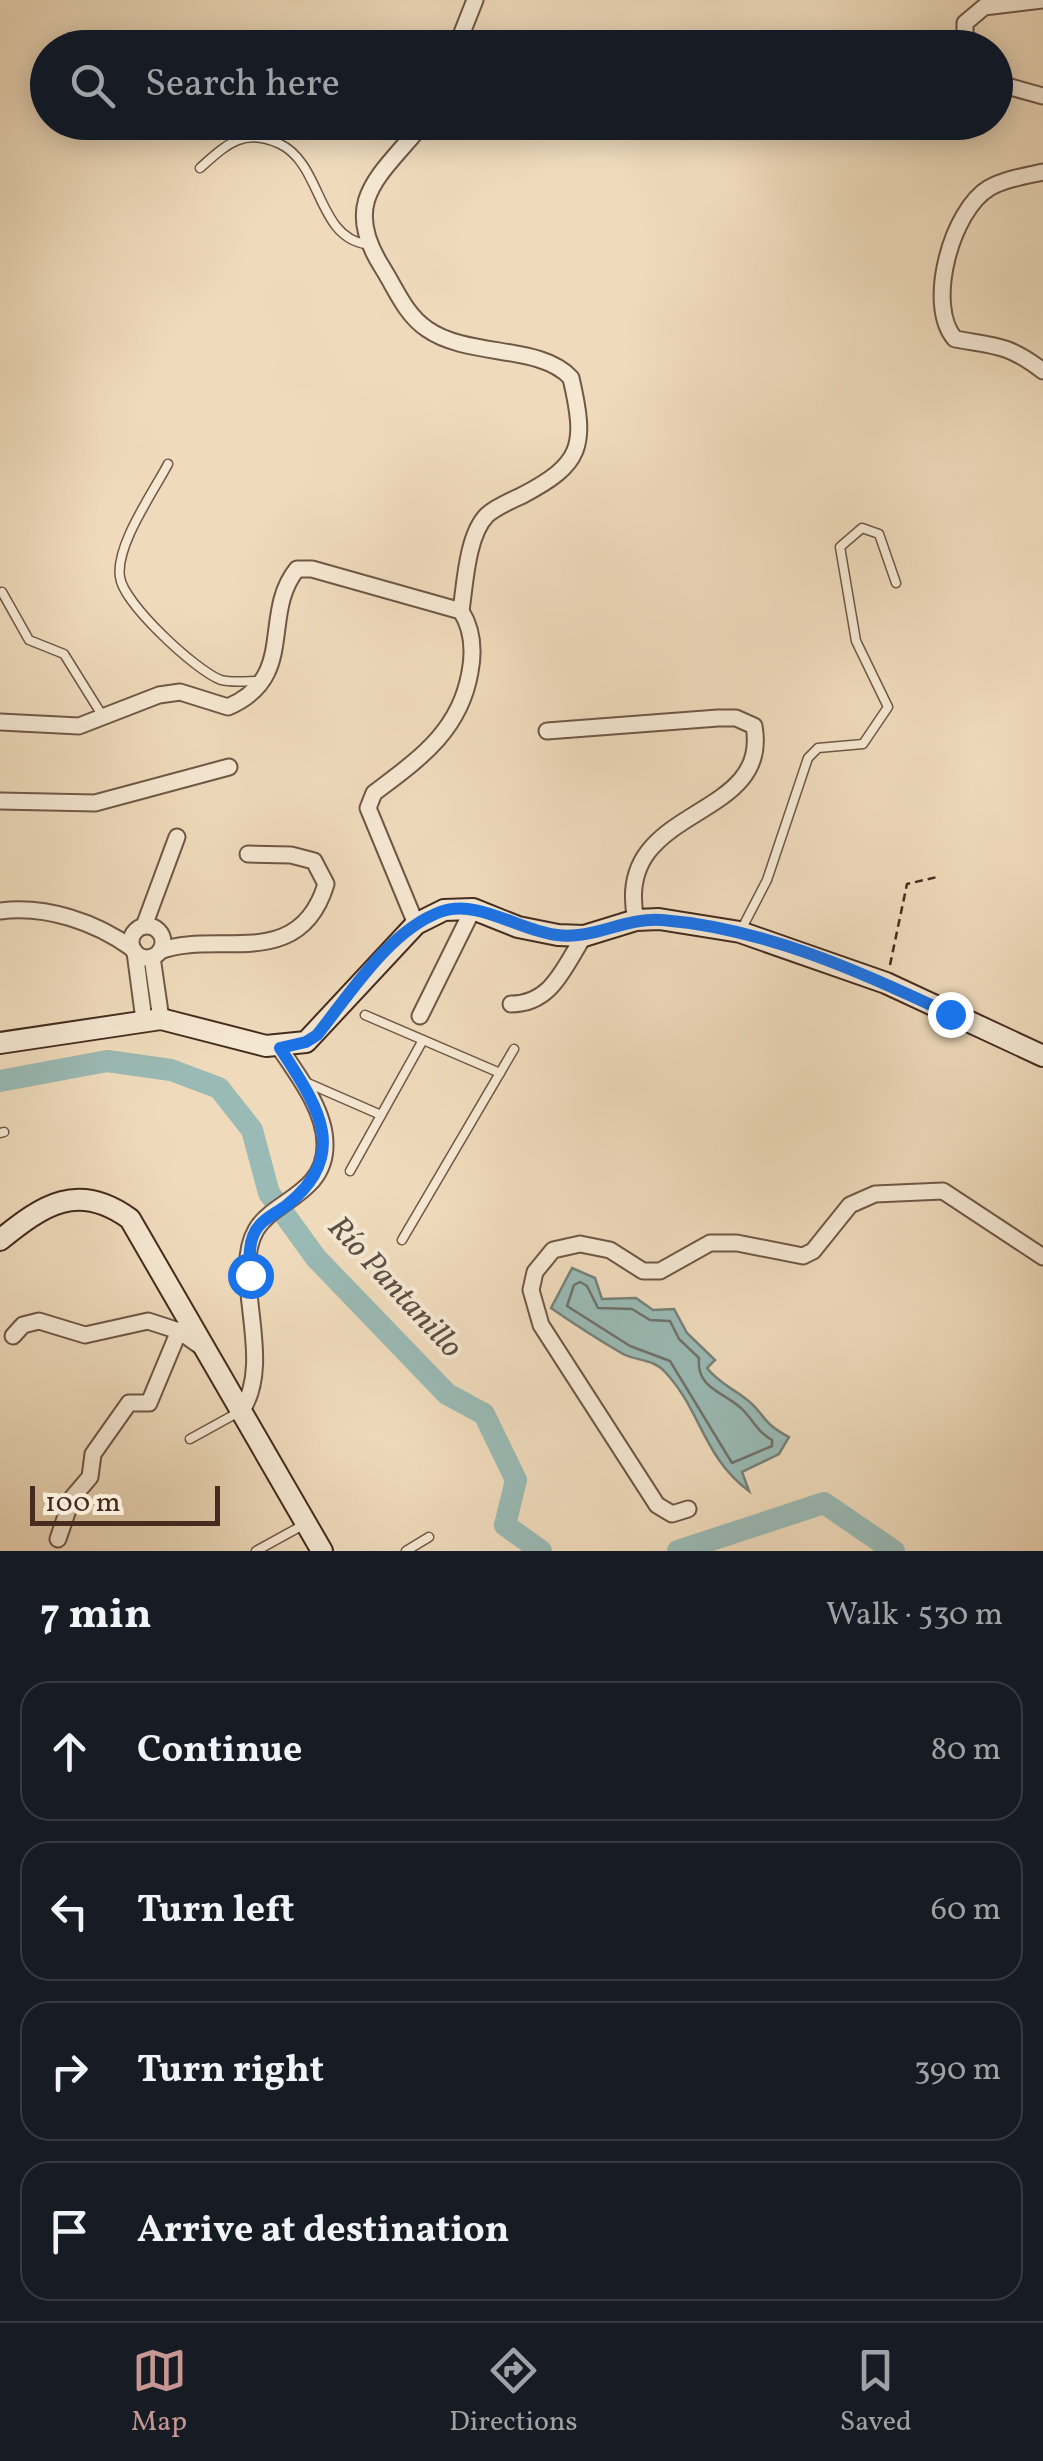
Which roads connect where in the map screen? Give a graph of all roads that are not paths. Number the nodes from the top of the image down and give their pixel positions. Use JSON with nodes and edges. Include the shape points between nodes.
{"nodes":[{"id":1,"x":475,"y":0,"type":"edge"},
{"id":2,"x":1043,"y":0,"type":"edge"},
{"id":3,"x":463,"y":30,"type":"edge"},
{"id":4,"x":965,"y":30,"type":"edge"},
{"id":5,"x":1013,"y":88,"type":"edge"},
{"id":6,"x":1043,"y":96,"type":"edge"},
{"id":7,"x":238,"y":140,"type":"edge"},
{"id":8,"x":274,"y":140,"type":"edge"},
{"id":9,"x":411,"y":140,"type":"edge"},
{"id":10,"x":200,"y":168,"type":"dead end"},
{"id":11,"x":1043,"y":172,"type":"edge"},
{"id":12,"x":366,"y":244,"type":"junction"},
{"id":13,"x":1043,"y":371,"type":"edge"},
{"id":14,"x":168,"y":464,"type":"dead end"},
{"id":15,"x":896,"y":584,"type":"dead end"},
{"id":16,"x":2,"y":592,"type":"edge"},
{"id":17,"x":461,"y":611,"type":"junction"},
{"id":18,"x":264,"y":681,"type":"junction"},
{"id":19,"x":102,"y":716,"type":"junction"},
{"id":20,"x":0,"y":722,"type":"edge"},
{"id":21,"x":546,"y":731,"type":"dead end"},
{"id":22,"x":229,"y":767,"type":"dead end"},
{"id":23,"x":0,"y":801,"type":"edge"},
{"id":24,"x":177,"y":837,"type":"dead end"},
{"id":25,"x":248,"y":854,"type":"dead end"},
{"id":26,"x":473,"y":909,"type":"junction"},
{"id":27,"x":0,"y":911,"type":"edge"},
{"id":28,"x":636,"y":920,"type":"junction"},
{"id":29,"x":416,"y":924,"type":"junction"},
{"id":30,"x":149,"y":926,"type":"junction"},
{"id":31,"x":740,"y":932,"type":"junction"},
{"id":32,"x":584,"y":936,"type":"junction"},
{"id":33,"x":116,"y":937,"type":"junction"},
{"id":34,"x":176,"y":945,"type":"junction"},
{"id":35,"x":134,"y":950,"type":"junction"},
{"id":36,"x":156,"y":954,"type":"junction"},
{"id":37,"x":511,"y":1004,"type":"dead end"},
{"id":38,"x":365,"y":1015,"type":"dead end"},
{"id":39,"x":420,"y":1016,"type":"dead end"},
{"id":40,"x":152,"y":1020,"type":"junction"},
{"id":41,"x":423,"y":1040,"type":"junction"},
{"id":42,"x":0,"y":1043,"type":"edge"},
{"id":43,"x":280,"y":1048,"type":"junction"},
{"id":44,"x":514,"y":1048,"type":"dead end"},
{"id":45,"x":1043,"y":1056,"type":"edge"},
{"id":46,"x":500,"y":1073,"type":"junction"},
{"id":47,"x":301,"y":1081,"type":"junction"},
{"id":48,"x":381,"y":1115,"type":"junction"},
{"id":49,"x":350,"y":1171,"type":"dead end"},
{"id":50,"x":0,"y":1240,"type":"edge"},
{"id":51,"x":402,"y":1240,"type":"dead end"},
{"id":52,"x":1043,"y":1257,"type":"edge"},
{"id":53,"x":179,"y":1332,"type":"junction"},
{"id":54,"x":13,"y":1336,"type":"dead end"},
{"id":55,"x":208,"y":1351,"type":"junction"},
{"id":56,"x":242,"y":1410,"type":"junction"},
{"id":57,"x":190,"y":1438,"type":"dead end"},
{"id":58,"x":688,"y":1509,"type":"dead end"},
{"id":59,"x":306,"y":1523,"type":"junction"},
{"id":60,"x":429,"y":1538,"type":"dead end"},
{"id":61,"x":58,"y":1539,"type":"dead end"},
{"id":62,"x":256,"y":1551,"type":"edge"},
{"id":63,"x":322,"y":1551,"type":"edge"},
{"id":64,"x":406,"y":1551,"type":"edge"}],
"edges":[{"from":1,"to":3,"type":"street"},
{"from":2,"to":4,"type":"street","via":[[984,7],[965,22]]},
{"from":5,"to":6,"type":"street"},
{"from":7,"to":10,"type":"lane"},
{"from":8,"to":12,"type":"lane","via":[[297,152],[339,230]]},
{"from":9,"to":12,"type":"street","via":[[366,201]]},
{"from":11,"to":13,"type":"street","via":[[986,190],[943,270],[939,304],[954,338],[992,341]]},
{"from":12,"to":17,"type":"street","via":[[404,306],[427,329],[457,344],[553,363],[571,378],[574,456],[561,475],[486,516],[477,530]]},
{"from":14,"to":18,"type":"lane","via":[[122,552],[119,578],[136,606],[191,662],[223,681]]},
{"from":15,"to":31,"type":"lane","via":[[879,534],[862,528],[850,534],[840,562],[856,640],[888,707],[863,744],[818,748],[808,758],[767,880]]},
{"from":16,"to":19,"type":"lane","via":[[29,640],[64,654]]},
{"from":17,"to":18,"type":"street","via":[[296,569],[287,582]]},
{"from":17,"to":29,"type":"street","via":[[472,636],[472,664],[451,728],[374,793],[368,808]]},
{"from":18,"to":19,"type":"street","via":[[228,708],[180,692]]},
{"from":19,"to":20,"type":"street","via":[[79,726]]},
{"from":21,"to":28,"type":"street","via":[[718,718],[754,726],[758,747],[738,788],[695,810],[645,854],[633,876]]},
{"from":22,"to":23,"type":"street","via":[[96,803]]},
{"from":24,"to":30,"type":"street"},
{"from":25,"to":34,"type":"street","via":[[314,861],[326,884],[314,911],[275,938],[244,947]]},
{"from":26,"to":29,"type":"street","via":[[444,910]]},
{"from":26,"to":32,"type":"street","via":[[518,927]]},
{"from":26,"to":39,"type":"street"},
{"from":27,"to":33,"type":"street","via":[[45,911]]},
{"from":28,"to":31,"type":"street"},
{"from":28,"to":32,"type":"street"},
{"from":29,"to":43,"type":"street","via":[[317,1035]]},
{"from":30,"to":33,"type":"street"},
{"from":30,"to":34,"type":"street"},
{"from":30,"to":35,"type":"street","via":[[132,938]]},
{"from":30,"to":36,"type":"street","via":[[163,943]]},
{"from":31,"to":45,"type":"street","via":[[886,984]]},
{"from":32,"to":37,"type":"street","via":[[545,996]]},
{"from":33,"to":35,"type":"street"},
{"from":34,"to":36,"type":"street"},
{"from":35,"to":36,"type":"street"},
{"from":35,"to":40,"type":"street"},
{"from":36,"to":40,"type":"street"},
{"from":38,"to":41,"type":"lane"},
{"from":40,"to":42,"type":"street"},
{"from":40,"to":43,"type":"street"},
{"from":41,"to":46,"type":"lane"},
{"from":41,"to":48,"type":"lane"},
{"from":43,"to":47,"type":"street"},
{"from":44,"to":46,"type":"lane"},
{"from":46,"to":51,"type":"lane"},
{"from":47,"to":48,"type":"lane"},
{"from":47,"to":56,"type":"street","via":[[326,1144],[320,1168],[250,1241],[255,1375]]},
{"from":48,"to":49,"type":"lane"},
{"from":50,"to":55,"type":"street","via":[[54,1202],[112,1206],[146,1240]]},
{"from":52,"to":58,"type":"street","via":[[944,1191],[875,1194],[850,1205],[803,1256],[710,1243],[660,1271],[580,1244],[553,1250],[535,1272],[531,1290],[541,1326],[657,1505],[672,1514]]},
{"from":53,"to":54,"type":"street","via":[[148,1321],[85,1335],[39,1321]]},
{"from":53,"to":55,"type":"street"},
{"from":53,"to":61,"type":"street","via":[[149,1403],[125,1406],[101,1441]]},
{"from":55,"to":56,"type":"street"},
{"from":56,"to":57,"type":"lane"},
{"from":56,"to":59,"type":"street"},
{"from":59,"to":62,"type":"lane"},
{"from":59,"to":63,"type":"street"},
{"from":60,"to":64,"type":"lane"}]}
